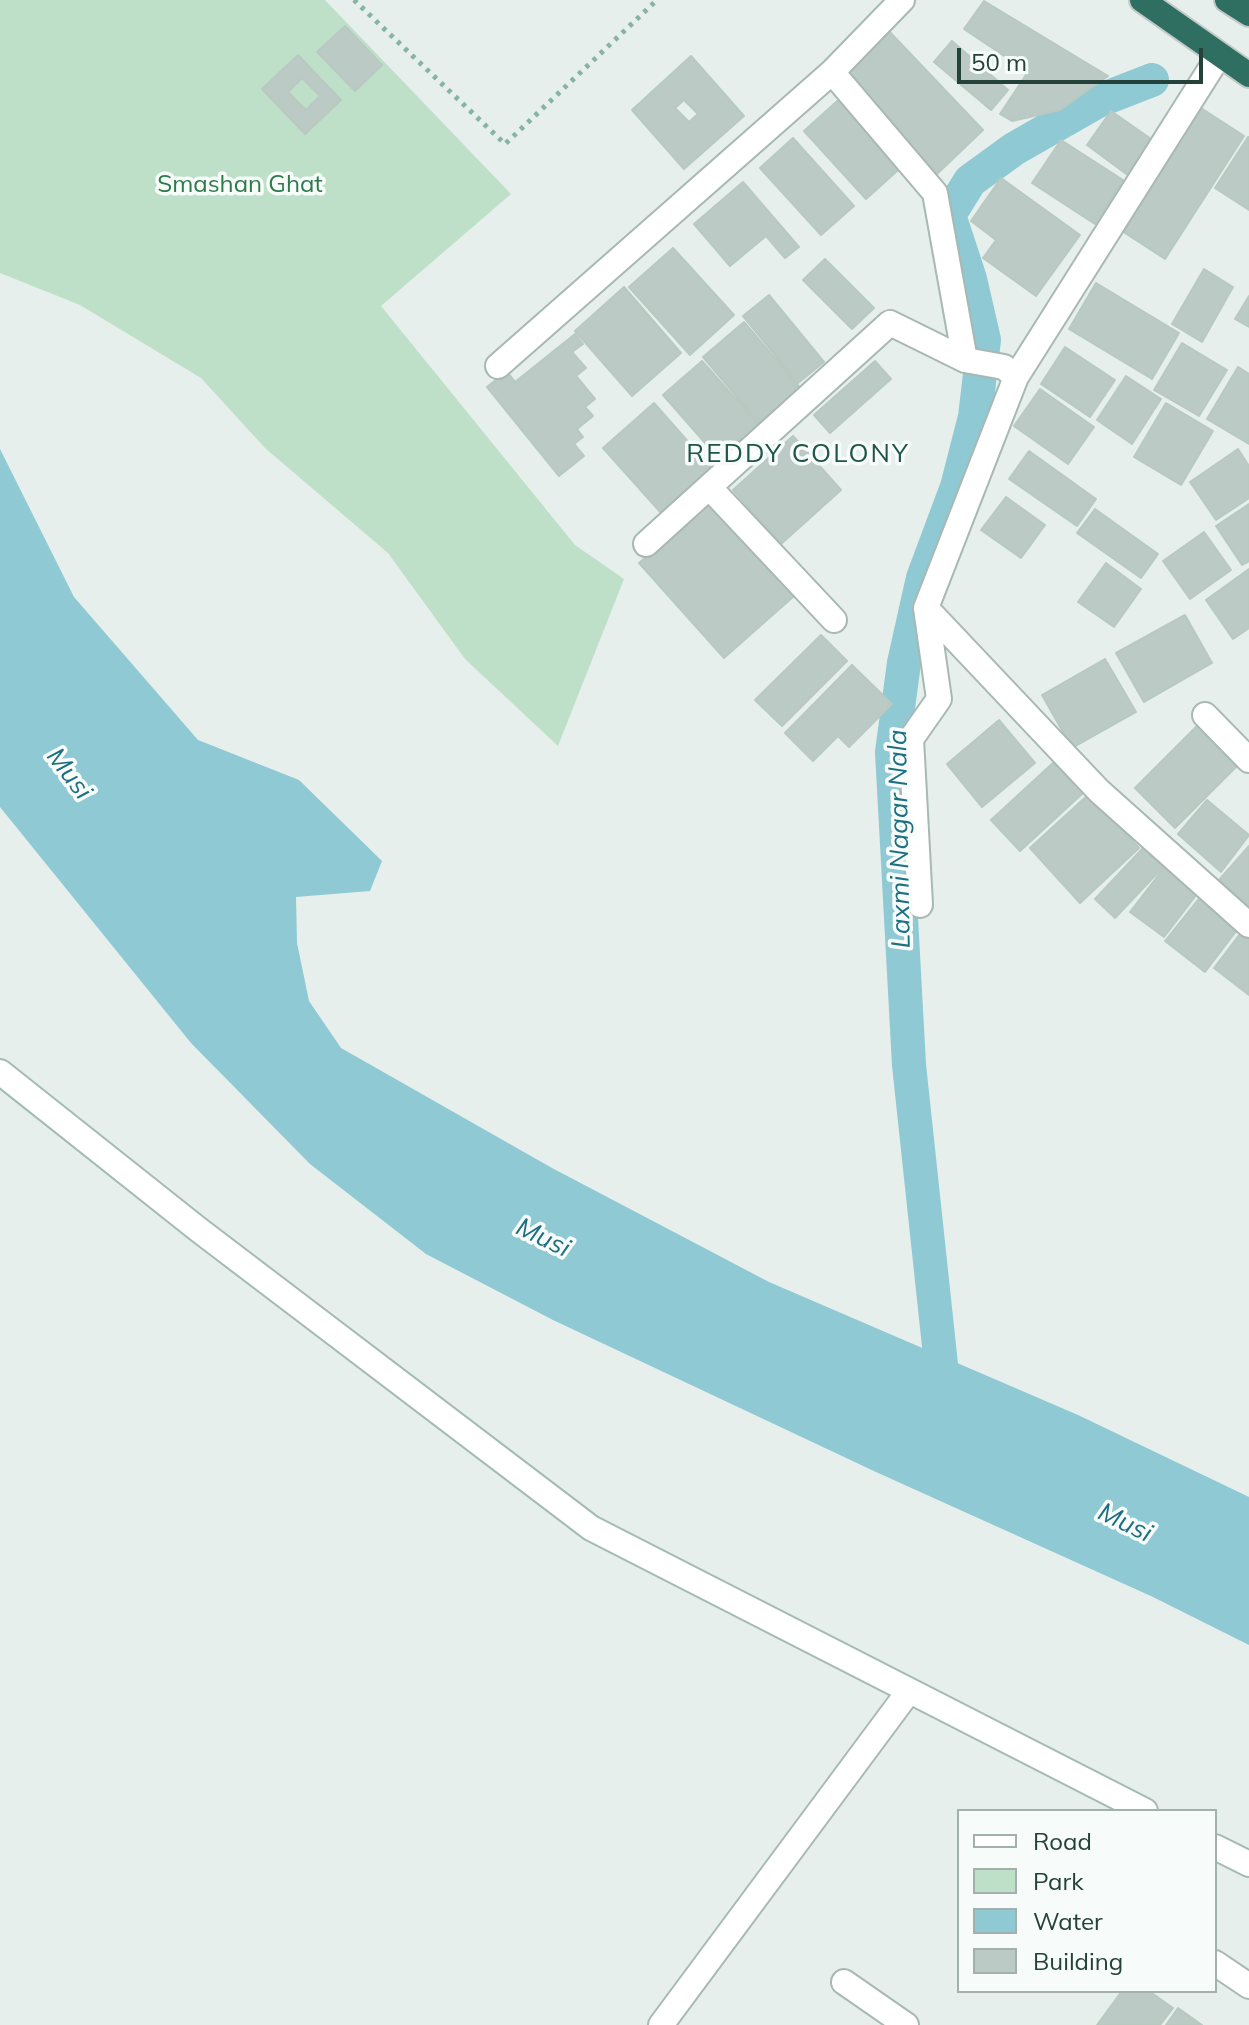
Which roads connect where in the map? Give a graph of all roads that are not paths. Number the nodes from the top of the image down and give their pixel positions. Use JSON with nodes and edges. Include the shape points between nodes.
{"nodes":[{"id":1,"x":902,"y":0,"type":"edge"},
{"id":2,"x":1142,"y":0,"type":"edge"},
{"id":3,"x":1227,"y":0,"type":"edge"},
{"id":4,"x":1249,"y":14,"type":"edge"},
{"id":5,"x":1218,"y":57,"type":"junction"},
{"id":6,"x":832,"y":72,"type":"junction"},
{"id":7,"x":1249,"y":75,"type":"edge"},
{"id":8,"x":965,"y":360,"type":"junction"},
{"id":9,"x":498,"y":366,"type":"dead end"},
{"id":10,"x":1016,"y":377,"type":"junction"},
{"id":11,"x":709,"y":487,"type":"junction"},
{"id":12,"x":646,"y":544,"type":"dead end"},
{"id":13,"x":926,"y":608,"type":"junction"},
{"id":14,"x":834,"y":620,"type":"dead end"},
{"id":15,"x":1205,"y":715,"type":"dead end"},
{"id":16,"x":1249,"y":760,"type":"edge"},
{"id":17,"x":920,"y":905,"type":"dead end"},
{"id":18,"x":1249,"y":925,"type":"edge"},
{"id":19,"x":0,"y":1072,"type":"edge"},
{"id":20,"x":909,"y":1691,"type":"junction"},
{"id":21,"x":1141,"y":1809,"type":"edge"},
{"id":22,"x":1217,"y":1848,"type":"edge"},
{"id":23,"x":1249,"y":1864,"type":"edge"},
{"id":24,"x":1217,"y":1964,"type":"edge"},
{"id":25,"x":844,"y":1982,"type":"dead end"},
{"id":26,"x":1249,"y":1986,"type":"edge"},
{"id":27,"x":661,"y":2025,"type":"edge"},
{"id":28,"x":906,"y":2025,"type":"edge"}],
"edges":[{"from":1,"to":6,"type":"street"},
{"from":2,"to":5,"type":"highway"},
{"from":3,"to":4,"type":"highway"},
{"from":5,"to":7,"type":"highway"},
{"from":5,"to":10,"type":"street"},
{"from":6,"to":8,"type":"street","via":[[935,193]]},
{"from":6,"to":9,"type":"street"},
{"from":8,"to":10,"type":"street","via":[[1004,367]]},
{"from":8,"to":11,"type":"street","via":[[890,323]]},
{"from":10,"to":13,"type":"street"},
{"from":11,"to":12,"type":"street"},
{"from":11,"to":14,"type":"street"},
{"from":13,"to":17,"type":"street","via":[[939,699],[911,739]]},
{"from":13,"to":18,"type":"street","via":[[1099,791]]},
{"from":15,"to":16,"type":"street"},
{"from":19,"to":20,"type":"street","via":[[591,1528]]},
{"from":20,"to":21,"type":"street"},
{"from":20,"to":27,"type":"street"},
{"from":22,"to":23,"type":"street"},
{"from":24,"to":26,"type":"street"},
{"from":25,"to":28,"type":"street"}]}
